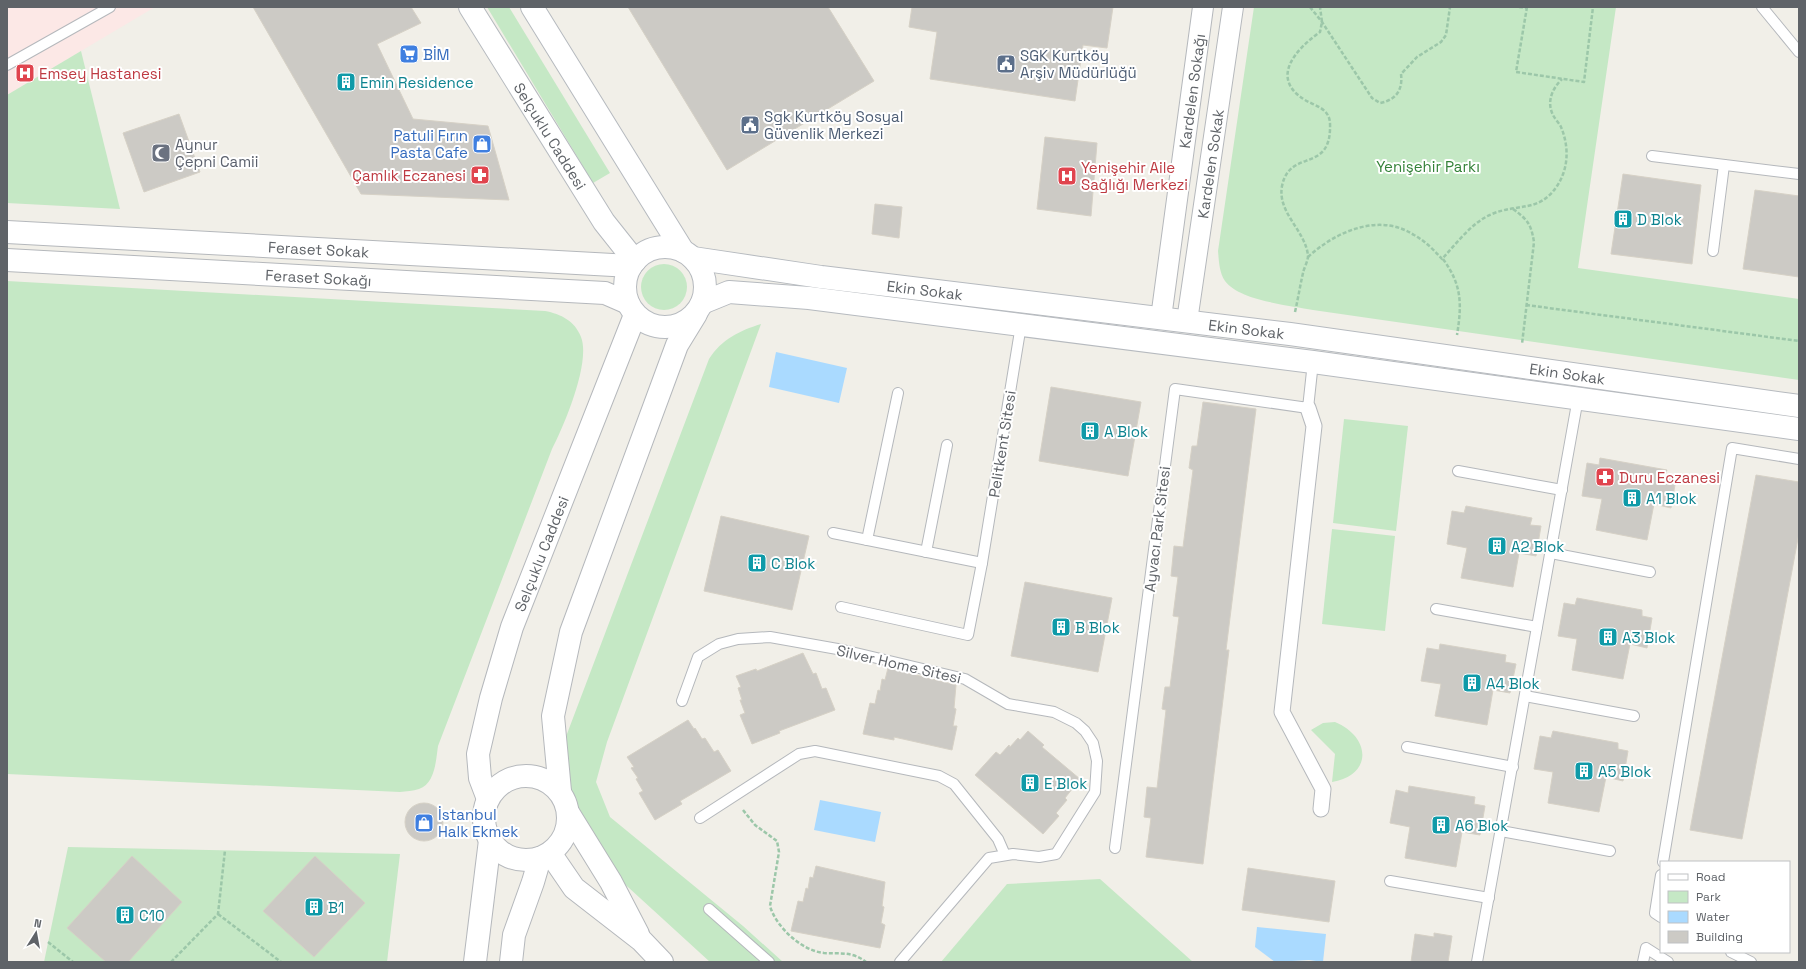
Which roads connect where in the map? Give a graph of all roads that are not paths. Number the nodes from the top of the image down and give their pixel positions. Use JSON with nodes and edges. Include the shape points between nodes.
{"nodes":[{"id":1,"x":110,"y":7,"type":"edge"},
{"id":2,"x":470,"y":7,"type":"edge"},
{"id":3,"x":532,"y":7,"type":"edge"},
{"id":4,"x":1203,"y":7,"type":"edge"},
{"id":5,"x":1233,"y":7,"type":"edge"},
{"id":6,"x":1762,"y":7,"type":"edge"},
{"id":7,"x":1799,"y":52,"type":"edge"},
{"id":8,"x":7,"y":65,"type":"edge"},
{"id":9,"x":1652,"y":156,"type":"dead end"},
{"id":10,"x":1724,"y":165,"type":"junction"},
{"id":11,"x":1799,"y":174,"type":"edge"},
{"id":12,"x":7,"y":232,"type":"edge"},
{"id":13,"x":1713,"y":251,"type":"dead end"},
{"id":14,"x":688,"y":255,"type":"junction"},
{"id":15,"x":7,"y":260,"type":"edge"},
{"id":16,"x":633,"y":264,"type":"junction"},
{"id":17,"x":632,"y":309,"type":"junction"},
{"id":18,"x":699,"y":309,"type":"junction"},
{"id":19,"x":1161,"y":318,"type":"junction"},
{"id":20,"x":1188,"y":321,"type":"junction"},
{"id":21,"x":1021,"y":325,"type":"junction"},
{"id":22,"x":1173,"y":344,"type":"junction"},
{"id":23,"x":1313,"y":362,"type":"junction"},
{"id":24,"x":898,"y":393,"type":"dead end"},
{"id":25,"x":1578,"y":398,"type":"junction"},
{"id":26,"x":1799,"y":406,"type":"edge"},
{"id":27,"x":1308,"y":408,"type":"junction"},
{"id":28,"x":1799,"y":429,"type":"edge"},
{"id":29,"x":947,"y":445,"type":"dead end"},
{"id":30,"x":1799,"y":459,"type":"edge"},
{"id":31,"x":1458,"y":471,"type":"dead end"},
{"id":32,"x":1562,"y":490,"type":"junction"},
{"id":33,"x":833,"y":533,"type":"dead end"},
{"id":34,"x":867,"y":540,"type":"junction"},
{"id":35,"x":926,"y":552,"type":"junction"},
{"id":36,"x":1551,"y":553,"type":"junction"},
{"id":37,"x":982,"y":563,"type":"junction"},
{"id":38,"x":1650,"y":572,"type":"dead end"},
{"id":39,"x":841,"y":607,"type":"dead end"},
{"id":40,"x":1436,"y":609,"type":"dead end"},
{"id":41,"x":1537,"y":628,"type":"junction"},
{"id":42,"x":1525,"y":696,"type":"junction"},
{"id":43,"x":682,"y":701,"type":"dead end"},
{"id":44,"x":1634,"y":716,"type":"dead end"},
{"id":45,"x":1407,"y":747,"type":"dead end"},
{"id":46,"x":1512,"y":767,"type":"junction"},
{"id":47,"x":560,"y":791,"type":"junction"},
{"id":48,"x":488,"y":800,"type":"junction"},
{"id":49,"x":1321,"y":809,"type":"dead end"},
{"id":50,"x":569,"y":814,"type":"junction"},
{"id":51,"x":700,"y":818,"type":"dead end"},
{"id":52,"x":1501,"y":831,"type":"junction"},
{"id":53,"x":490,"y":840,"type":"junction"},
{"id":54,"x":1116,"y":848,"type":"dead end"},
{"id":55,"x":1610,"y":851,"type":"dead end"},
{"id":56,"x":1005,"y":855,"type":"junction"},
{"id":57,"x":544,"y":856,"type":"junction"},
{"id":58,"x":1663,"y":861,"type":"edge"},
{"id":59,"x":1390,"y":880,"type":"dead end"},
{"id":60,"x":1660,"y":881,"type":"edge"},
{"id":61,"x":1489,"y":898,"type":"junction"},
{"id":62,"x":709,"y":909,"type":"dead end"},
{"id":63,"x":1660,"y":916,"type":"edge"},
{"id":64,"x":641,"y":940,"type":"junction"},
{"id":65,"x":1733,"y":953,"type":"edge"},
{"id":66,"x":475,"y":962,"type":"edge"},
{"id":67,"x":511,"y":962,"type":"edge"},
{"id":68,"x":662,"y":962,"type":"edge"},
{"id":69,"x":768,"y":962,"type":"edge"},
{"id":70,"x":900,"y":962,"type":"edge"},
{"id":71,"x":1478,"y":962,"type":"edge"},
{"id":72,"x":1643,"y":962,"type":"edge"},
{"id":73,"x":1668,"y":962,"type":"edge"},
{"id":74,"x":1751,"y":962,"type":"edge"}],
"edges":[{"from":1,"to":8,"type":"lane"},
{"from":2,"to":16,"type":"main road","name":"Selçuklu Caddesi"},
{"from":3,"to":14,"type":"main road"},
{"from":4,"to":19,"type":"street","name":"Kardelen Sokağı"},
{"from":5,"to":20,"type":"street","name":"Kardelen Sokak"},
{"from":6,"to":7,"type":"lane"},
{"from":9,"to":10,"type":"lane"},
{"from":10,"to":11,"type":"lane"},
{"from":10,"to":13,"type":"lane"},
{"from":12,"to":16,"type":"main road","name":"Feraset Sokak"},
{"from":14,"to":16,"type":"main road","via":[[672,247],[660,247],[648,250]]},
{"from":14,"to":18,"type":"main road","via":[[701,268],[705,279],[706,292]]},
{"from":14,"to":19,"type":"main road","name":"Ekin Sokak","via":[[821,277]]},
{"from":15,"to":17,"type":"main road","name":"Feraset Sokağı","via":[[604,293]]},
{"from":16,"to":17,"type":"main road","via":[[626,278],[625,290]]},
{"from":17,"to":18,"type":"main road","via":[[646,323],[659,327],[672,327],[685,322]]},
{"from":17,"to":48,"type":"main road","name":"Selçuklu Caddesi","via":[[512,628],[491,698],[478,754],[480,778]]},
{"from":18,"to":21,"type":"main road","name":"Ekin Sokak","via":[[729,292],[753,293]]},
{"from":18,"to":47,"type":"main road","via":[[678,345],[571,632],[553,716]]},
{"from":19,"to":20,"type":"main road","name":"Ekin Sokak"},
{"from":19,"to":22,"type":"main road"},
{"from":20,"to":22,"type":"main road"},
{"from":20,"to":26,"type":"main road","name":"Ekin Sokak"},
{"from":21,"to":22,"type":"main road","name":"Ekin Sokak"},
{"from":21,"to":37,"type":"lane","name":"Pelitkent Sitesi"},
{"from":22,"to":23,"type":"main road","name":"Ekin Sokak"},
{"from":23,"to":25,"type":"main road","name":"Ekin Sokak"},
{"from":23,"to":27,"type":"lane"},
{"from":24,"to":34,"type":"lane"},
{"from":25,"to":28,"type":"main road","name":"Ekin Sokak"},
{"from":25,"to":32,"type":"lane"},
{"from":27,"to":49,"type":"street","via":[[1314,426],[1282,712],[1323,788]]},
{"from":27,"to":54,"type":"lane","name":"Ayvacı Park Sitesi","via":[[1175,389]]},
{"from":29,"to":35,"type":"lane"},
{"from":30,"to":58,"type":"lane","via":[[1732,448]]},
{"from":31,"to":32,"type":"lane"},
{"from":32,"to":36,"type":"lane"},
{"from":33,"to":34,"type":"lane"},
{"from":34,"to":35,"type":"lane"},
{"from":35,"to":37,"type":"lane"},
{"from":36,"to":38,"type":"lane"},
{"from":36,"to":41,"type":"lane"},
{"from":37,"to":39,"type":"lane","name":"Pelitkent Sitesi","via":[[968,636]]},
{"from":40,"to":41,"type":"lane"},
{"from":41,"to":42,"type":"lane"},
{"from":42,"to":44,"type":"lane"},
{"from":42,"to":46,"type":"lane"},
{"from":43,"to":56,"type":"lane","name":"Silver Home Sitesi","via":[[698,658],[719,644],[738,639],[770,637],[843,650],[965,679],[1008,704],[1054,712],[1076,723],[1093,743],[1097,762],[1095,792],[1056,854],[1039,857]]},
{"from":45,"to":46,"type":"lane"},
{"from":46,"to":52,"type":"lane"},
{"from":47,"to":48,"type":"main road","via":[[547,781],[534,776],[520,776],[507,780],[496,788]]},
{"from":47,"to":50,"type":"main road"},
{"from":48,"to":53,"type":"main road","via":[[484,813],[484,827]]},
{"from":50,"to":57,"type":"main road","via":[[568,827],[563,839]]},
{"from":50,"to":64,"type":"main road","via":[[612,882]]},
{"from":51,"to":56,"type":"lane","via":[[799,754],[822,752],[939,776],[954,784],[998,839]]},
{"from":52,"to":55,"type":"lane"},
{"from":52,"to":61,"type":"lane"},
{"from":53,"to":57,"type":"main road","via":[[509,857],[532,860]]},
{"from":53,"to":66,"type":"main road"},
{"from":56,"to":70,"type":"lane","name":"Silver Home Sitesi","via":[[989,858]]},
{"from":57,"to":64,"type":"main road","via":[[574,888]]},
{"from":57,"to":67,"type":"main road","via":[[514,935]]},
{"from":59,"to":61,"type":"lane"},
{"from":60,"to":63,"type":"lane","via":[[1655,913]]},
{"from":61,"to":71,"type":"lane"},
{"from":62,"to":69,"type":"lane"},
{"from":64,"to":68,"type":"main road"},
{"from":65,"to":74,"type":"lane"},
{"from":72,"to":73,"type":"lane","via":[[1646,948]]}]}
